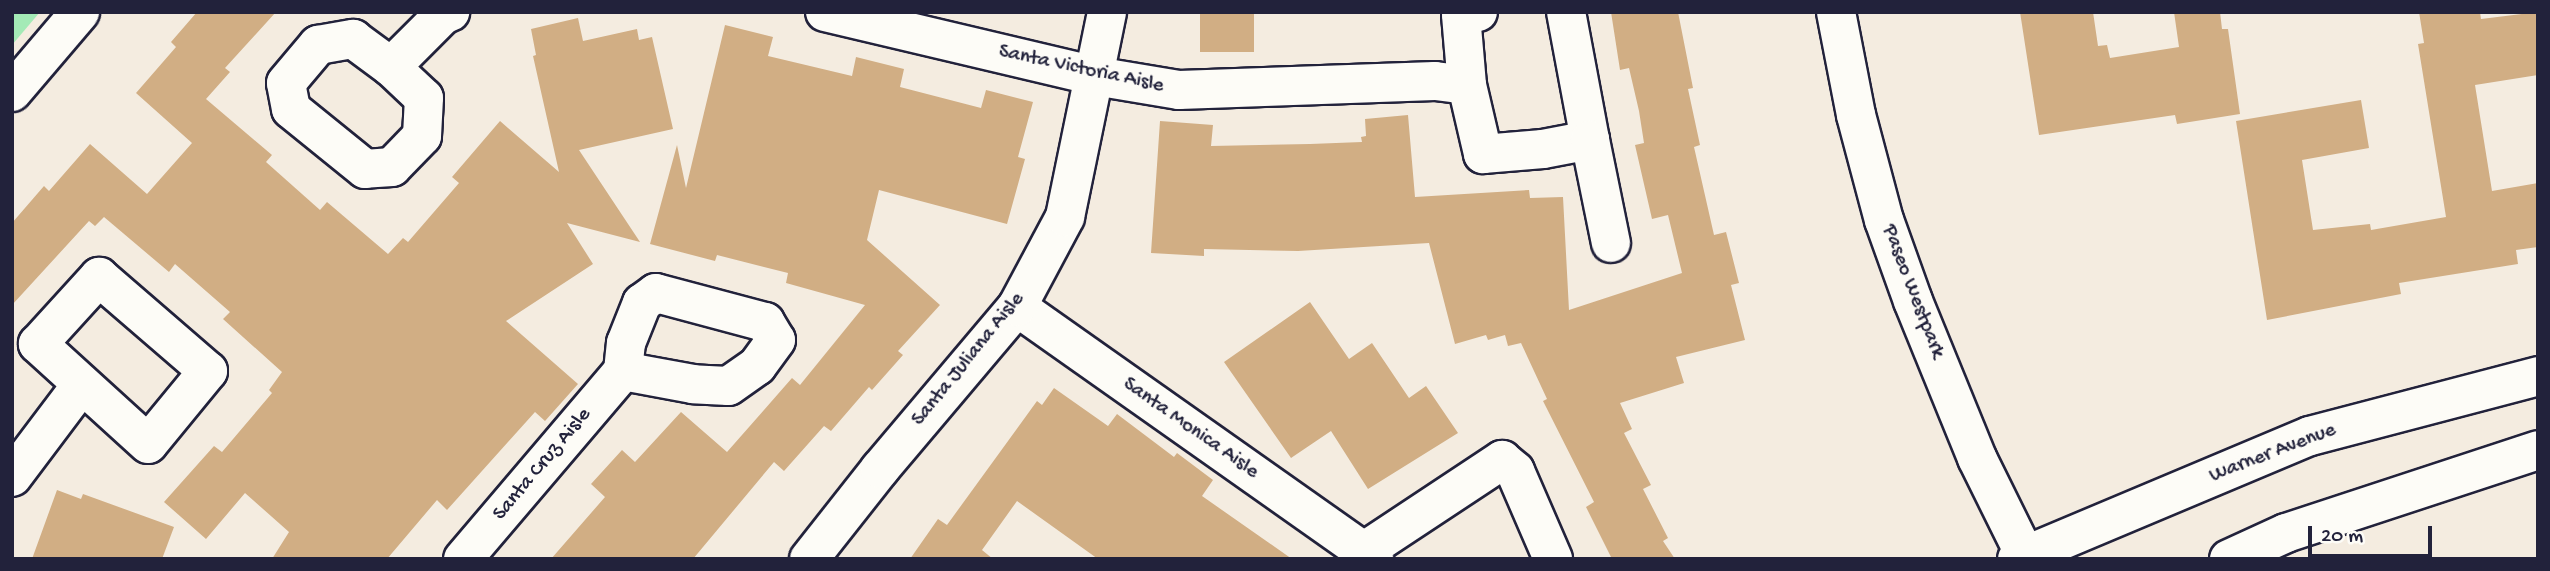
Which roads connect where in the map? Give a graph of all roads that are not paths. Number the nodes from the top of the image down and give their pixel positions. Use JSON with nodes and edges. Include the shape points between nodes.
{"nodes":[{"id":1,"x":80,"y":12,"type":"edge"},
{"id":2,"x":450,"y":12,"type":"edge"},
{"id":3,"x":825,"y":12,"type":"edge"},
{"id":4,"x":1107,"y":12,"type":"edge"},
{"id":5,"x":1478,"y":12,"type":"edge"},
{"id":6,"x":1566,"y":12,"type":"edge"},
{"id":7,"x":1836,"y":12,"type":"edge"},
{"id":8,"x":391,"y":68,"type":"dead end"},
{"id":9,"x":1095,"y":76,"type":"junction"},
{"id":10,"x":1467,"y":85,"type":"junction"},
{"id":11,"x":12,"y":92,"type":"edge"},
{"id":12,"x":1590,"y":140,"type":"junction"},
{"id":13,"x":1611,"y":243,"type":"dead end"},
{"id":14,"x":1017,"y":307,"type":"junction"},
{"id":15,"x":623,"y":371,"type":"dead end"},
{"id":16,"x":2538,"y":376,"type":"edge"},
{"id":17,"x":82,"y":384,"type":"dead end"},
{"id":18,"x":2538,"y":450,"type":"edge"},
{"id":19,"x":12,"y":477,"type":"edge"},
{"id":20,"x":1369,"y":555,"type":"edge"},
{"id":21,"x":2023,"y":557,"type":"edge"},
{"id":22,"x":463,"y":559,"type":"edge"},
{"id":23,"x":809,"y":559,"type":"edge"},
{"id":24,"x":1553,"y":559,"type":"edge"},
{"id":25,"x":2229,"y":559,"type":"edge"}],
"edges":[{"from":1,"to":11,"type":"street"},
{"from":2,"to":8,"type":"street"},
{"from":3,"to":9,"type":"street","name":"Santa Victoria Aisle"},
{"from":4,"to":9,"type":"street","name":"Santa Juliana Aisle"},
{"from":5,"to":10,"type":"street","via":[[1461,15]]},
{"from":6,"to":12,"type":"street"},
{"from":7,"to":21,"type":"street","name":"Paseo Westpark","via":[[1856,115],[1888,232],[1977,458]]},
{"from":9,"to":10,"type":"street","name":"Santa Victoria Aisle","via":[[1179,90],[1435,82]]},
{"from":9,"to":14,"type":"street","name":"Santa Juliana Aisle","via":[[1065,217]]},
{"from":10,"to":12,"type":"street","via":[[1483,154]]},
{"from":12,"to":13,"type":"street"},
{"from":14,"to":20,"type":"street","name":"Santa Monica Aisle"},
{"from":14,"to":23,"type":"street","name":"Santa Juliana Aisle"},
{"from":15,"to":22,"type":"street","name":"Santa Cruz Aisle"},
{"from":16,"to":21,"type":"street","name":"Warner Avenue","via":[[2310,436]]},
{"from":17,"to":19,"type":"street"},
{"from":18,"to":25,"type":"street","via":[[2286,533]]},
{"from":20,"to":24,"type":"street","name":"Santa Monica Aisle","via":[[1502,460],[1515,471]]}]}
